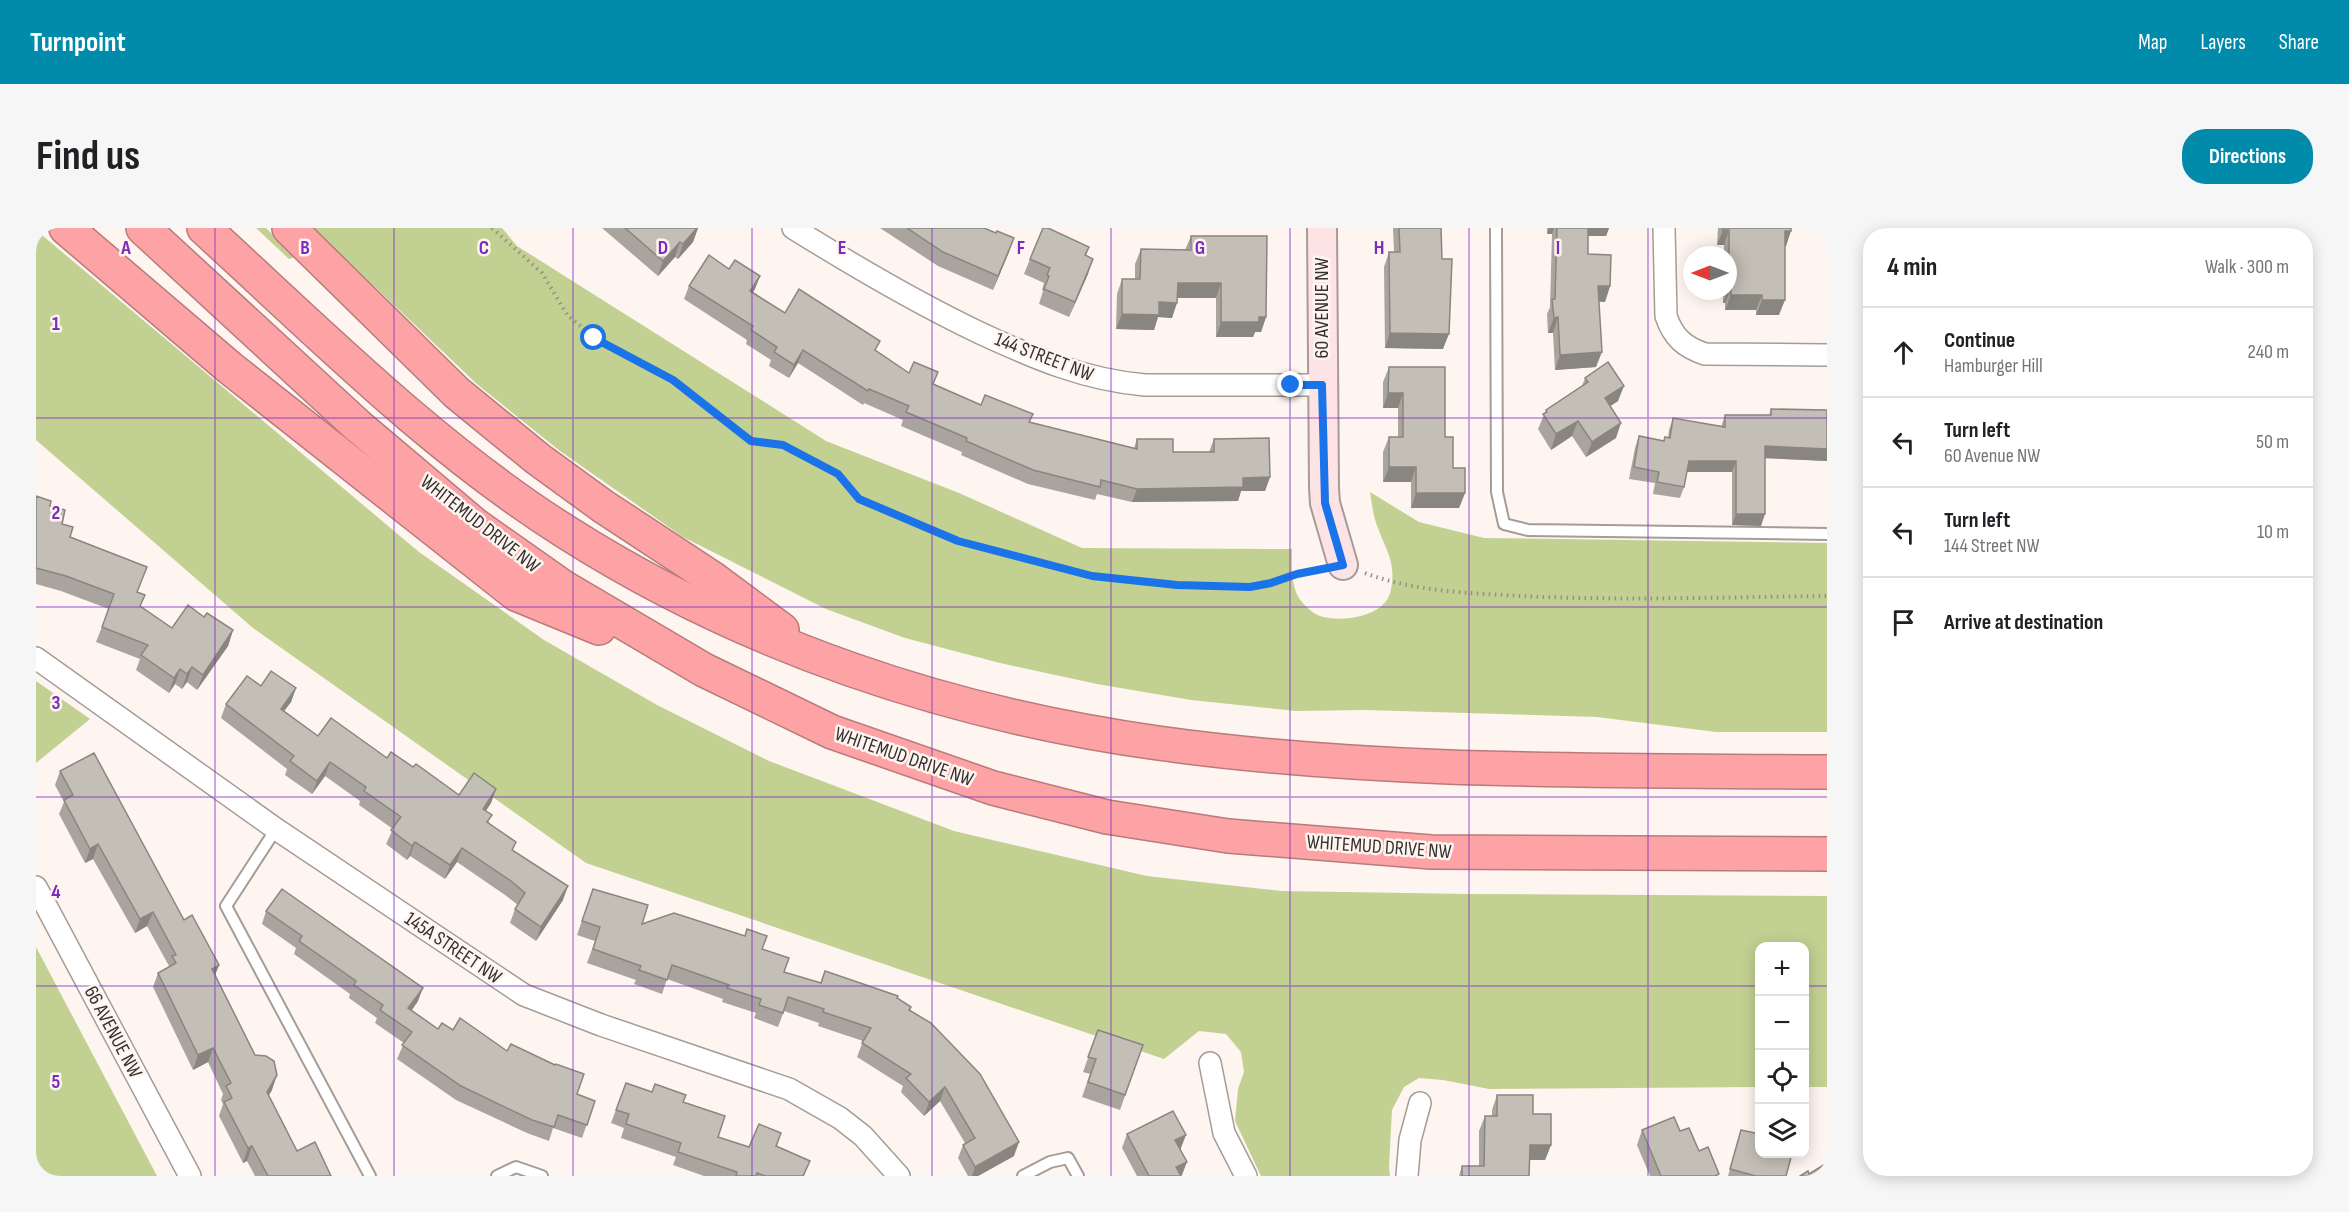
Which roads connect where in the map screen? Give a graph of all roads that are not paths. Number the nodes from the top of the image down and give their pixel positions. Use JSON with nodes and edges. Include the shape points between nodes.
{"nodes":[{"id":1,"x":66,"y":228,"type":"edge"},
{"id":2,"x":143,"y":228,"type":"edge"},
{"id":3,"x":204,"y":228,"type":"edge"},
{"id":4,"x":289,"y":228,"type":"edge"},
{"id":5,"x":793,"y":228,"type":"edge"},
{"id":6,"x":1322,"y":228,"type":"edge"},
{"id":7,"x":1496,"y":228,"type":"edge"},
{"id":8,"x":1664,"y":228,"type":"edge"},
{"id":9,"x":1827,"y":355,"type":"edge"},
{"id":10,"x":1322,"y":385,"type":"junction"},
{"id":11,"x":1827,"y":534,"type":"edge"},
{"id":12,"x":1343,"y":565,"type":"road end"},
{"id":13,"x":36,"y":658,"type":"edge"},
{"id":14,"x":825,"y":662,"type":"junction"},
{"id":15,"x":704,"y":670,"type":"junction"},
{"id":16,"x":1827,"y":772,"type":"edge"},
{"id":17,"x":276,"y":829,"type":"junction"},
{"id":18,"x":1827,"y":854,"type":"edge"},
{"id":19,"x":36,"y":887,"type":"edge"},
{"id":20,"x":1210,"y":1064,"type":"dead end"},
{"id":21,"x":1420,"y":1103,"type":"dead end"},
{"id":22,"x":190,"y":1176,"type":"edge"},
{"id":23,"x":370,"y":1176,"type":"edge"},
{"id":24,"x":497,"y":1176,"type":"edge"},
{"id":25,"x":542,"y":1176,"type":"edge"},
{"id":26,"x":899,"y":1176,"type":"edge"},
{"id":27,"x":1023,"y":1176,"type":"edge"},
{"id":28,"x":1078,"y":1176,"type":"edge"},
{"id":29,"x":1246,"y":1176,"type":"edge"},
{"id":30,"x":1407,"y":1176,"type":"edge"}],
"edges":[{"from":1,"to":15,"type":"highway","via":[[230,368],[516,594]]},
{"from":2,"to":15,"type":"highway","name":"WHITEMUD DRIVE NW","via":[[358,426],[475,525],[563,587]]},
{"from":3,"to":14,"type":"highway","name":"WHITEMUD DRIVE NW","via":[[461,459],[564,531],[628,570],[721,618]]},
{"from":4,"to":14,"type":"highway","via":[[457,393],[538,459],[712,578]]},
{"from":5,"to":10,"type":"street","name":"144 STREET NW","via":[[869,276],[933,310],[1036,359],[1082,375],[1145,385]]},
{"from":6,"to":10,"type":"street","name":"60 AVENUE NW"},
{"from":7,"to":11,"type":"lane","via":[[1497,492],[1504,524],[1528,530]]},
{"from":8,"to":9,"type":"street","via":[[1666,316],[1680,342],[1705,354]]},
{"from":10,"to":12,"type":"street","name":"60 AVENUE NW","via":[[1324,496]]},
{"from":13,"to":17,"type":"street","name":"145A STREET NW"},
{"from":14,"to":16,"type":"highway","name":"WHITEMUD DRIVE NW","via":[[892,684],[1021,717],[1157,743],[1243,753],[1536,770]]},
{"from":15,"to":18,"type":"highway","name":"WHITEMUD DRIVE NW","via":[[832,732],[993,788],[1107,817],[1228,836],[1431,852]]},
{"from":17,"to":23,"type":"lane","via":[[226,906]]},
{"from":17,"to":26,"type":"street","name":"145A STREET NW","via":[[524,995],[789,1089],[863,1136]]},
{"from":19,"to":22,"type":"street","name":"66 AVENUE NW"},
{"from":20,"to":29,"type":"street","via":[[1224,1133]]},
{"from":21,"to":30,"type":"street","via":[[1410,1140]]},
{"from":24,"to":25,"type":"lane","via":[[516,1167]]},
{"from":27,"to":28,"type":"lane","via":[[1068,1158]]}]}
